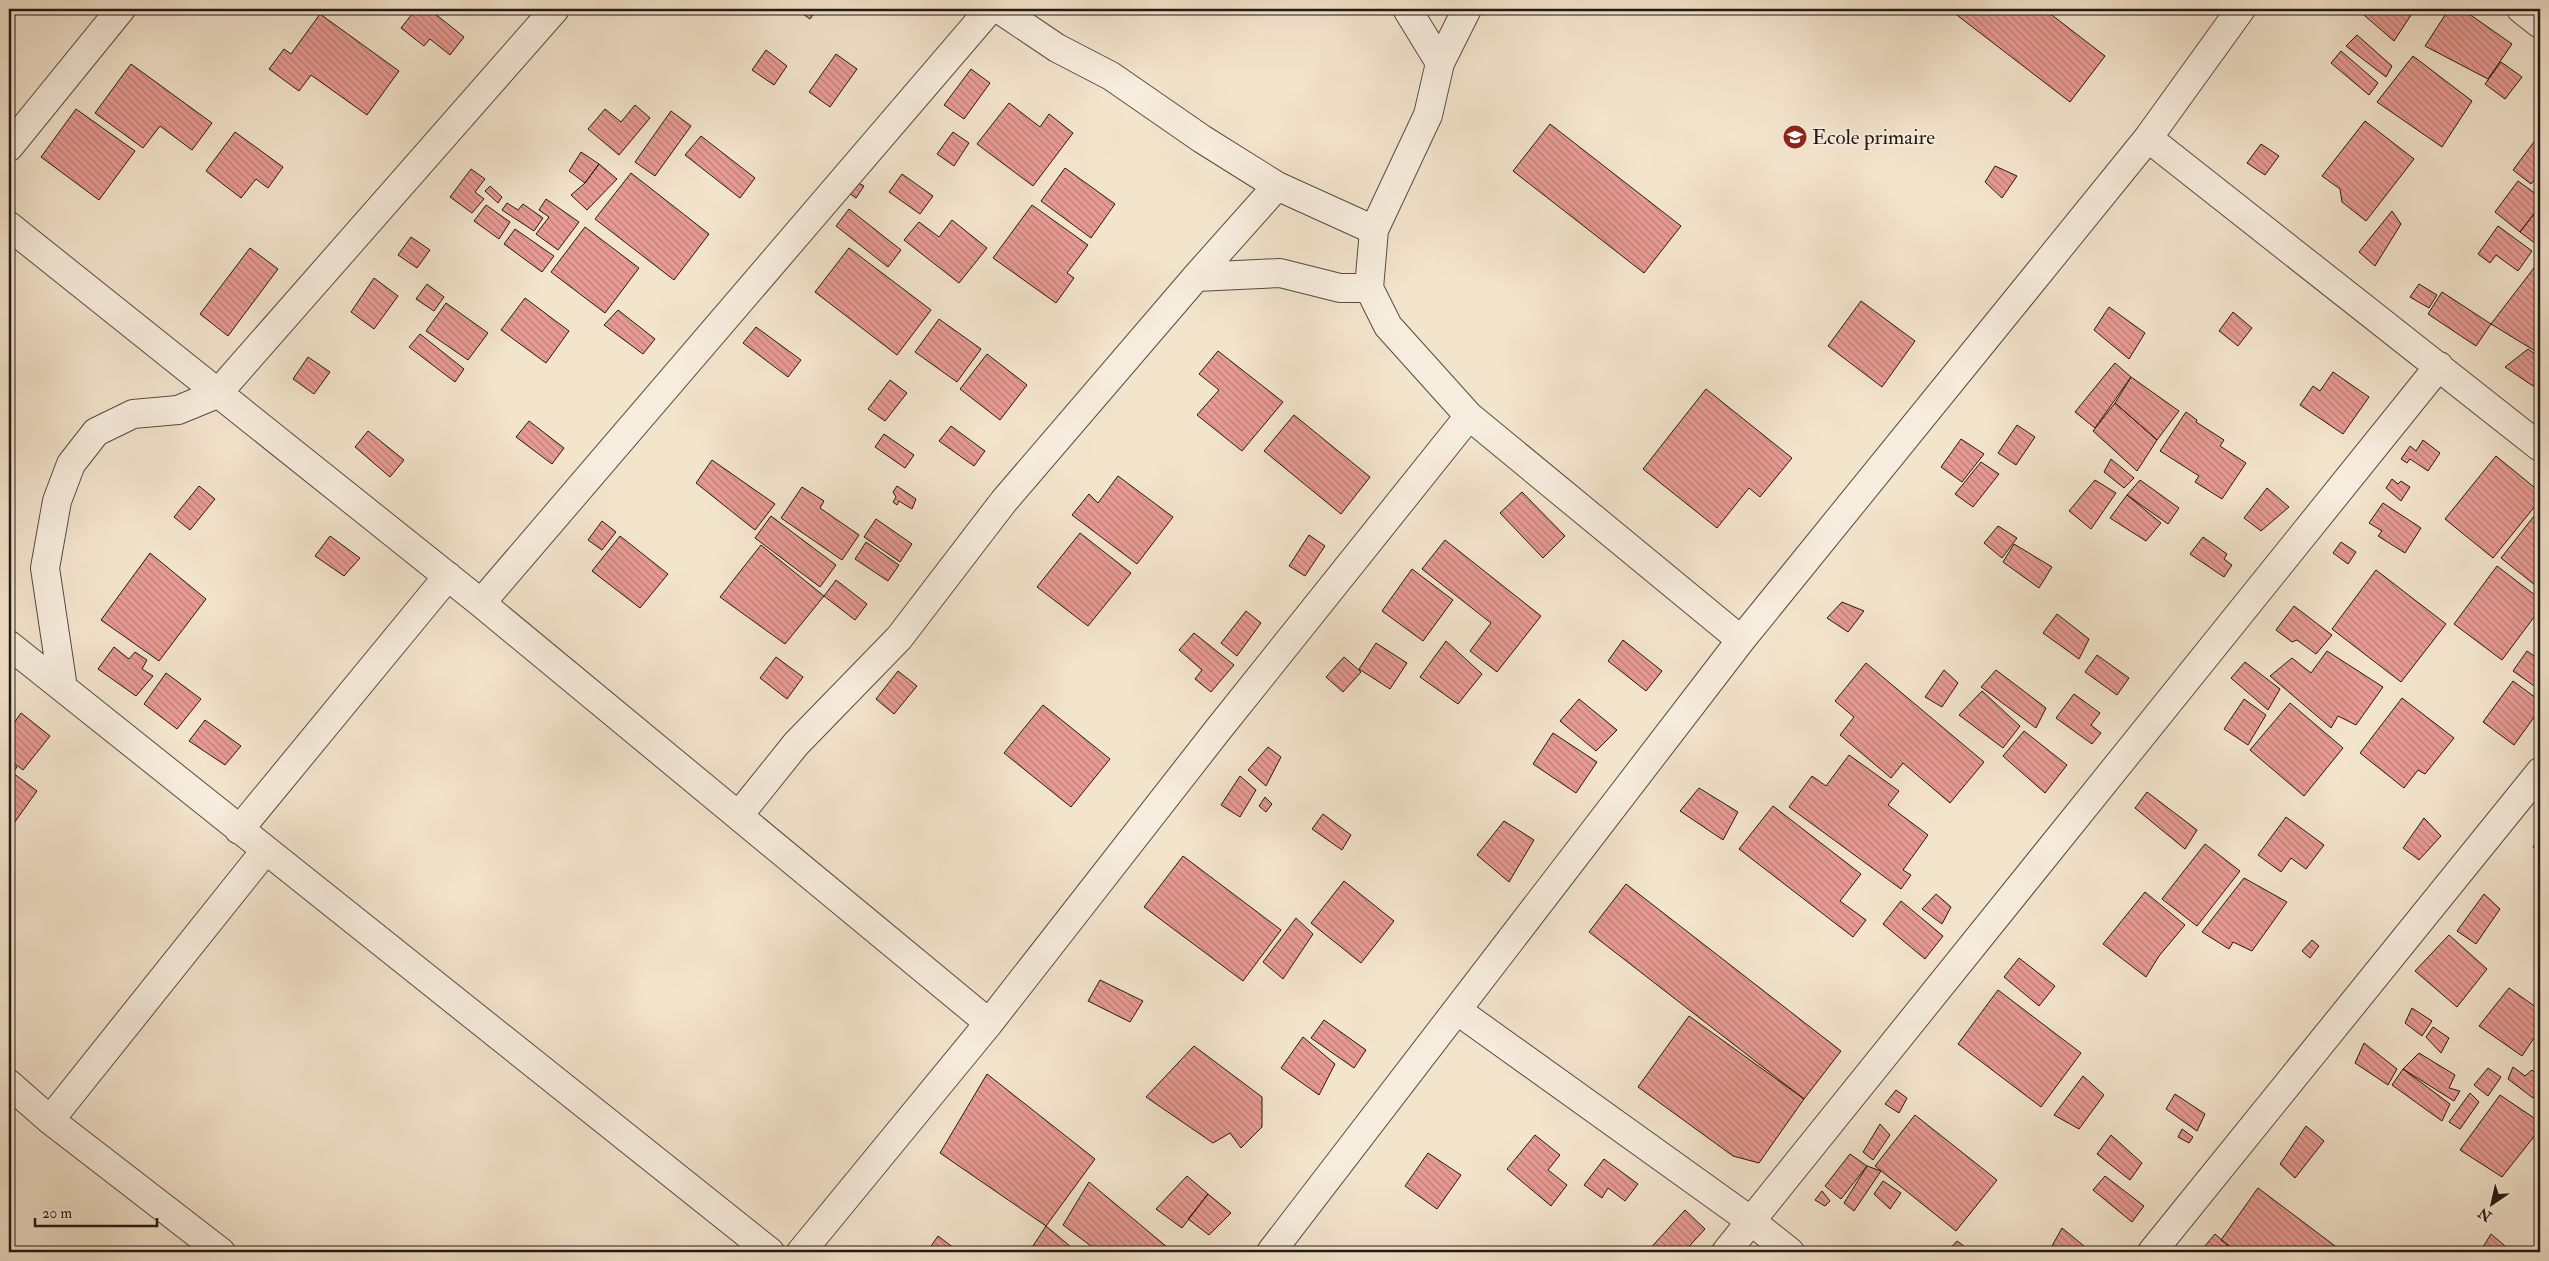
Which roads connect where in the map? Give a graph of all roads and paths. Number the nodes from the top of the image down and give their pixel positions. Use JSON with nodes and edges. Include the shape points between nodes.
{"nodes":[{"id":1,"x":121,"y":9,"type":"edge"},
{"id":2,"x":555,"y":9,"type":"edge"},
{"id":3,"x":990,"y":9,"type":"edge"},
{"id":4,"x":999,"y":9,"type":"edge"},
{"id":5,"x":1407,"y":9,"type":"edge"},
{"id":6,"x":1467,"y":9,"type":"edge"},
{"id":7,"x":2241,"y":9,"type":"edge"},
{"id":8,"x":2521,"y":9,"type":"edge"},
{"id":9,"x":2540,"y":24,"type":"edge"},
{"id":10,"x":1440,"y":63,"type":"junction"},
{"id":11,"x":2148,"y":138,"type":"junction"},
{"id":12,"x":9,"y":147,"type":"edge"},
{"id":13,"x":1277,"y":186,"type":"junction"},
{"id":14,"x":9,"y":226,"type":"edge"},
{"id":15,"x":1374,"y":230,"type":"junction"},
{"id":16,"x":1196,"y":277,"type":"junction"},
{"id":17,"x":1369,"y":288,"type":"junction"},
{"id":18,"x":2439,"y":366,"type":"junction"},
{"id":19,"x":217,"y":394,"type":"junction"},
{"id":20,"x":1469,"y":416,"type":"junction"},
{"id":21,"x":2540,"y":448,"type":"edge"},
{"id":22,"x":448,"y":576,"type":"junction"},
{"id":23,"x":481,"y":603,"type":"junction"},
{"id":24,"x":1741,"y":640,"type":"junction"},
{"id":25,"x":9,"y":645,"type":"edge"},
{"id":26,"x":63,"y":688,"type":"junction"},
{"id":27,"x":2540,"y":772,"type":"edge"},
{"id":28,"x":739,"y":815,"type":"junction"},
{"id":29,"x":239,"y":830,"type":"junction"},
{"id":30,"x":265,"y":851,"type":"junction"},
{"id":31,"x":1458,"y":1011,"type":"junction"},
{"id":32,"x":989,"y":1023,"type":"junction"},
{"id":33,"x":13,"y":1096,"type":"edge"},
{"id":34,"x":50,"y":1120,"type":"junction"},
{"id":35,"x":1752,"y":1221,"type":"junction"},
{"id":36,"x":221,"y":1252,"type":"edge"},
{"id":37,"x":770,"y":1252,"type":"edge"},
{"id":38,"x":801,"y":1252,"type":"edge"},
{"id":39,"x":1271,"y":1252,"type":"edge"},
{"id":40,"x":1726,"y":1252,"type":"edge"},
{"id":41,"x":1790,"y":1252,"type":"edge"},
{"id":42,"x":2152,"y":1252,"type":"edge"}],
"edges":[{"from":1,"to":12,"type":"street"},
{"from":2,"to":19,"type":"street"},
{"from":3,"to":23,"type":"street"},
{"from":4,"to":13,"type":"street","via":[[1057,48],[1112,76]]},
{"from":5,"to":10,"type":"street"},
{"from":6,"to":10,"type":"street"},
{"from":7,"to":11,"type":"street"},
{"from":8,"to":9,"type":"street"},
{"from":10,"to":15,"type":"street","via":[[1428,116]]},
{"from":11,"to":18,"type":"street"},
{"from":11,"to":24,"type":"street"},
{"from":13,"to":15,"type":"street"},
{"from":13,"to":16,"type":"street"},
{"from":14,"to":19,"type":"street"},
{"from":15,"to":17,"type":"street"},
{"from":16,"to":17,"type":"street","via":[[1280,273],[1340,288]]},
{"from":16,"to":28,"type":"street","via":[[1004,501],[898,638],[796,744]]},
{"from":17,"to":20,"type":"street","via":[[1388,326]]},
{"from":18,"to":21,"type":"street"},
{"from":18,"to":35,"type":"street"},
{"from":19,"to":22,"type":"street"},
{"from":19,"to":26,"type":"street","via":[[178,410],[133,414],[96,432],[71,464],[57,501],[45,568]]},
{"from":20,"to":24,"type":"street"},
{"from":20,"to":32,"type":"street"},
{"from":22,"to":23,"type":"street"},
{"from":22,"to":29,"type":"street"},
{"from":23,"to":28,"type":"street"},
{"from":24,"to":31,"type":"street"},
{"from":25,"to":26,"type":"street"},
{"from":26,"to":29,"type":"street"},
{"from":27,"to":42,"type":"street"},
{"from":28,"to":32,"type":"street"},
{"from":29,"to":30,"type":"street"},
{"from":30,"to":34,"type":"street"},
{"from":30,"to":37,"type":"street"},
{"from":31,"to":35,"type":"street"},
{"from":31,"to":39,"type":"street"},
{"from":32,"to":38,"type":"street"},
{"from":33,"to":34,"type":"street"},
{"from":34,"to":36,"type":"street"},
{"from":35,"to":40,"type":"street"},
{"from":35,"to":41,"type":"street"}]}
